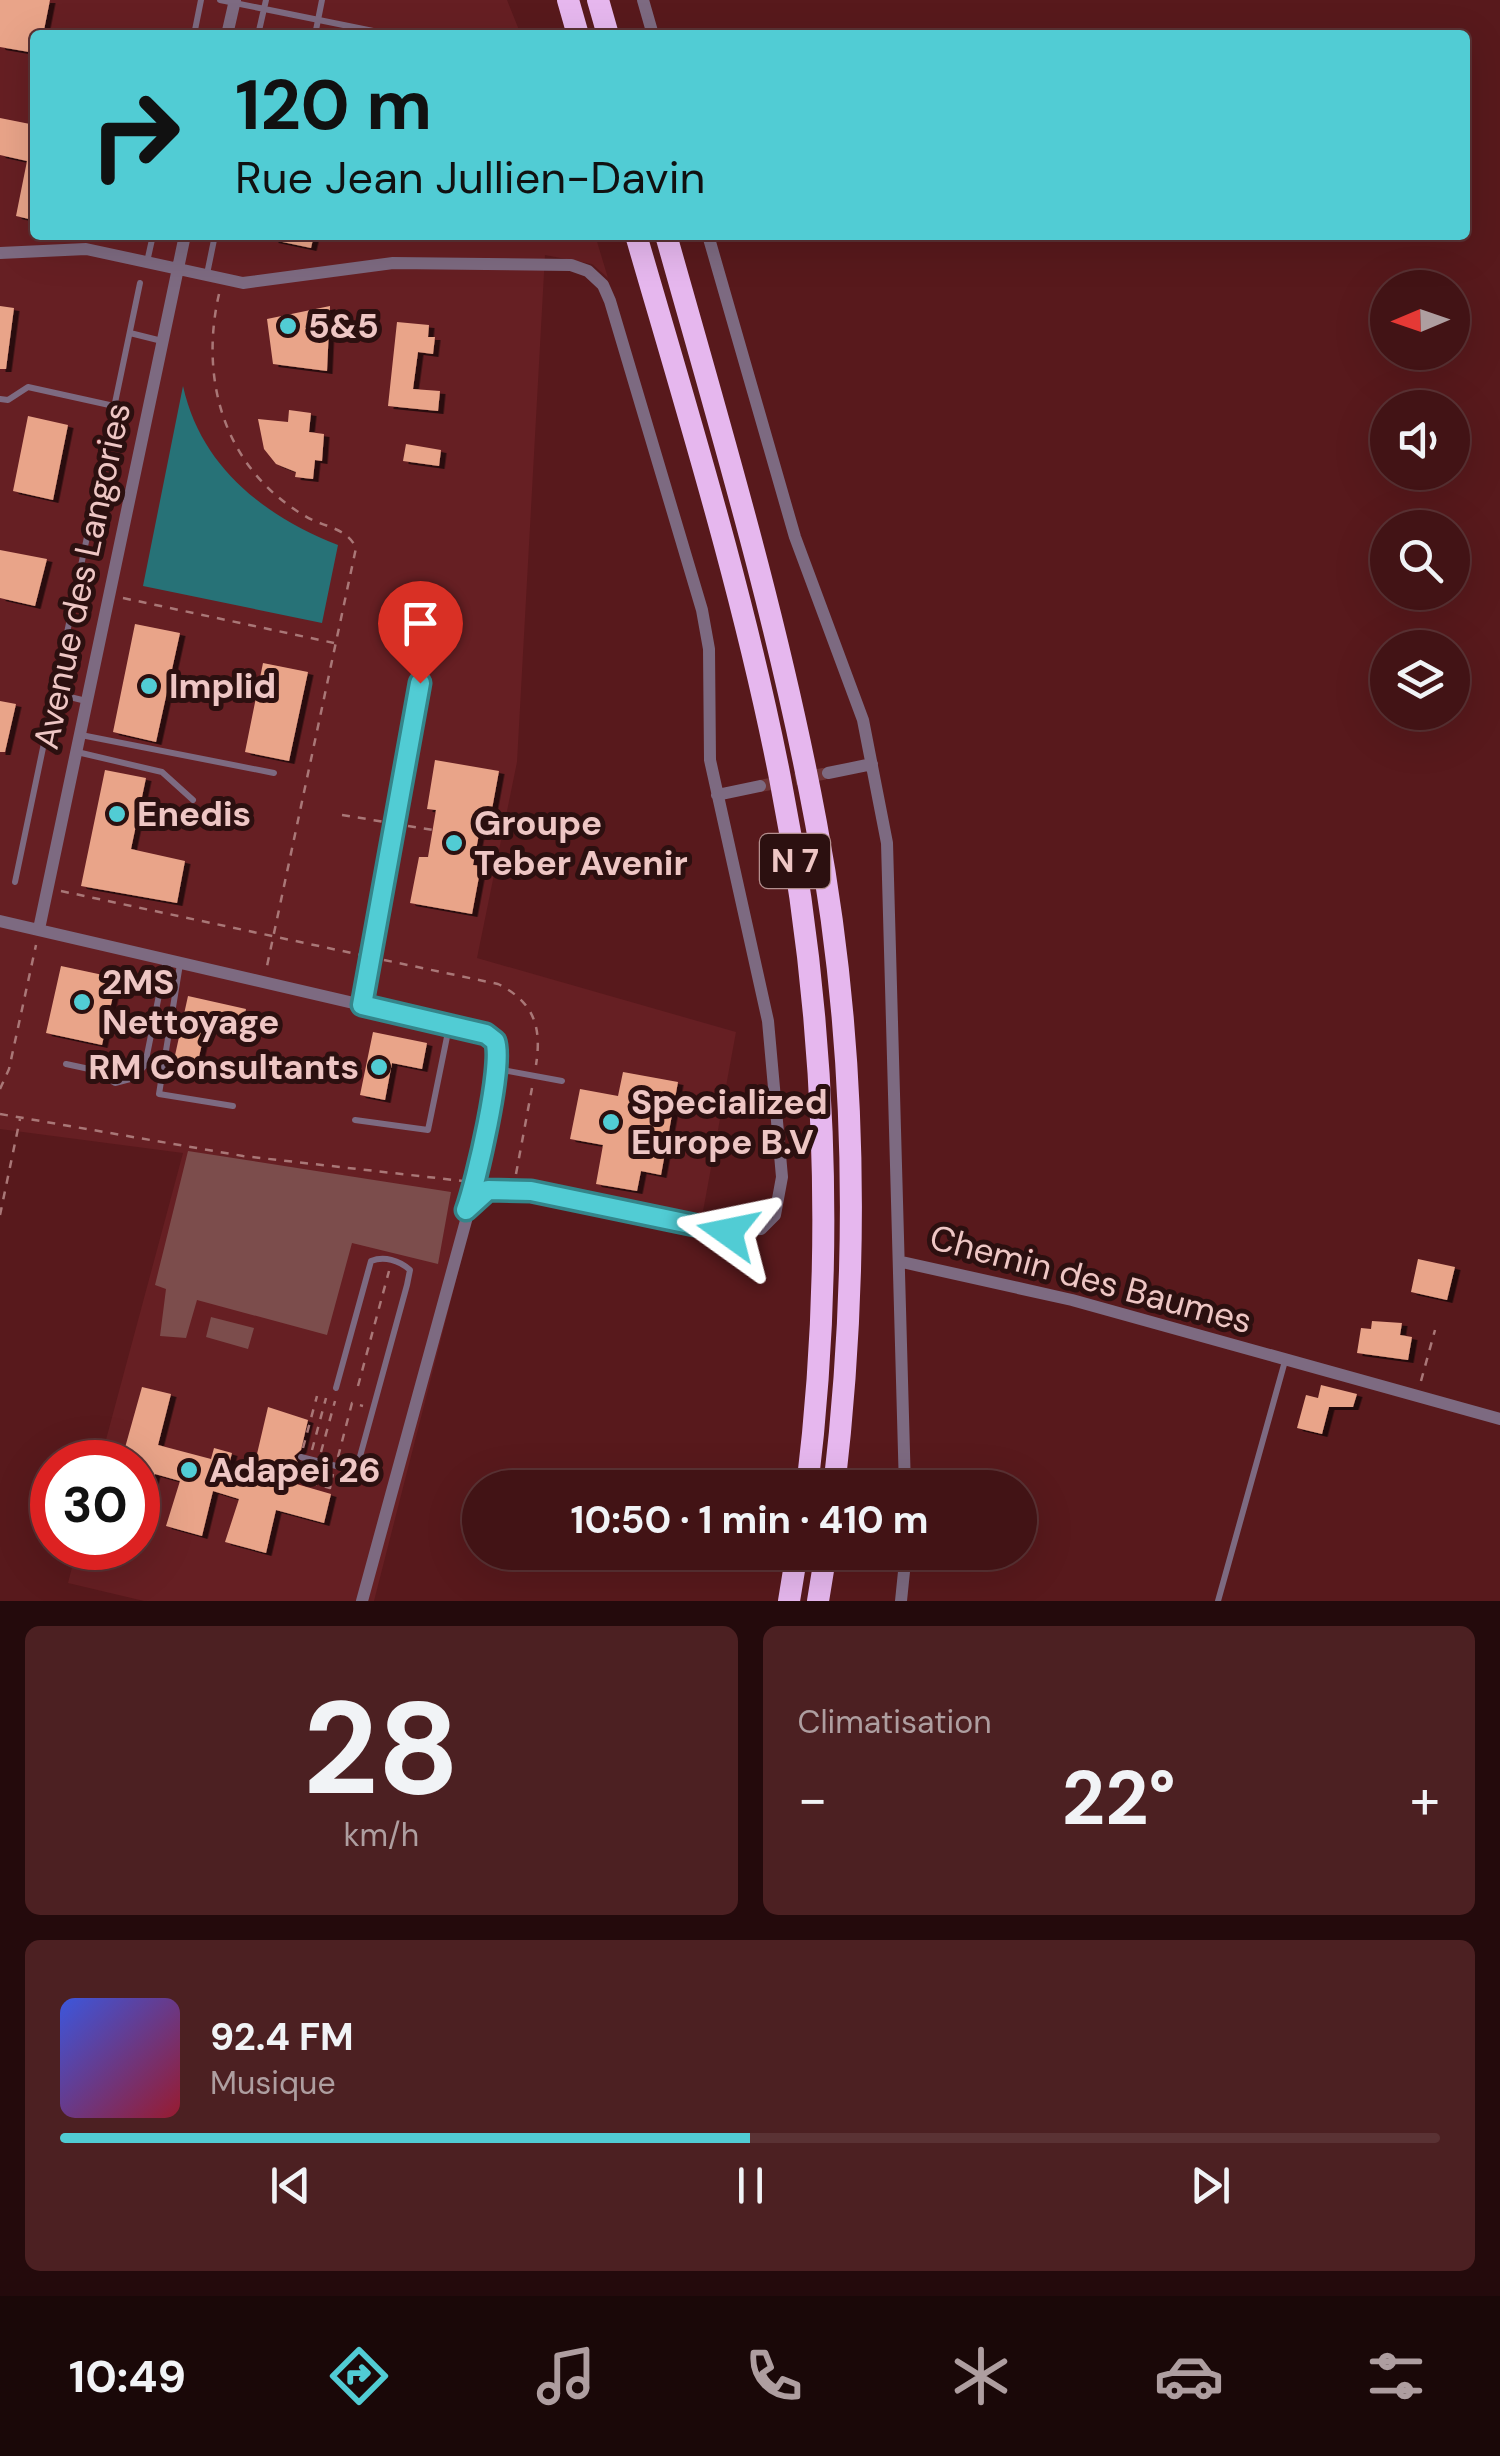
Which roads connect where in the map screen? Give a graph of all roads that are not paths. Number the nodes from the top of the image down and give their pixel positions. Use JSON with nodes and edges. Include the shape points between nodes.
{"nodes":[{"id":1,"x":201,"y":0,"type":"edge"},
{"id":2,"x":266,"y":0,"type":"edge"},
{"id":3,"x":322,"y":0,"type":"edge"},
{"id":4,"x":568,"y":0,"type":"edge"},
{"id":5,"x":598,"y":0,"type":"edge"},
{"id":6,"x":643,"y":0,"type":"edge"},
{"id":7,"x":229,"y":1,"type":"edge"},
{"id":8,"x":264,"y":10,"type":"junction"},
{"id":9,"x":318,"y":19,"type":"junction"},
{"id":10,"x":195,"y":30,"type":"edge"},
{"id":11,"x":227,"y":30,"type":"edge"},
{"id":12,"x":259,"y":30,"type":"edge"},
{"id":13,"x":316,"y":30,"type":"edge"},
{"id":14,"x":370,"y":30,"type":"edge"},
{"id":15,"x":577,"y":30,"type":"edge"},
{"id":16,"x":607,"y":30,"type":"edge"},
{"id":17,"x":652,"y":30,"type":"edge"},
{"id":18,"x":152,"y":240,"type":"edge"},
{"id":19,"x":184,"y":240,"type":"edge"},
{"id":20,"x":214,"y":240,"type":"edge"},
{"id":21,"x":637,"y":240,"type":"edge"},
{"id":22,"x":667,"y":240,"type":"edge"},
{"id":23,"x":709,"y":240,"type":"edge"},
{"id":24,"x":0,"y":253,"type":"edge"},
{"id":25,"x":148,"y":262,"type":"junction"},
{"id":26,"x":178,"y":269,"type":"junction"},
{"id":27,"x":206,"y":275,"type":"junction"},
{"id":28,"x":140,"y":283,"type":"dead end"},
{"id":29,"x":130,"y":333,"type":"junction"},
{"id":30,"x":162,"y":340,"type":"junction"},
{"id":31,"x":0,"y":399,"type":"edge"},
{"id":32,"x":114,"y":406,"type":"junction"},
{"id":33,"x":420,"y":683,"type":"dead end"},
{"id":34,"x":54,"y":693,"type":"junction"},
{"id":35,"x":87,"y":701,"type":"junction"},
{"id":36,"x":80,"y":734,"type":"junction"},
{"id":37,"x":76,"y":752,"type":"junction"},
{"id":38,"x":872,"y":764,"type":"junction"},
{"id":39,"x":274,"y":773,"type":"dead end"},
{"id":40,"x":828,"y":773,"type":"tunnel mouth"},
{"id":41,"x":760,"y":786,"type":"tunnel mouth"},
{"id":42,"x":717,"y":795,"type":"junction"},
{"id":43,"x":192,"y":800,"type":"dead end"},
{"id":44,"x":14,"y":882,"type":"dead end"},
{"id":45,"x":0,"y":921,"type":"edge"},
{"id":46,"x":39,"y":930,"type":"junction"},
{"id":47,"x":166,"y":959,"type":"junction"},
{"id":48,"x":181,"y":962,"type":"junction"},
{"id":49,"x":362,"y":1005,"type":"junction"},
{"id":50,"x":450,"y":1025,"type":"junction"},
{"id":51,"x":66,"y":1064,"type":"dead end"},
{"id":52,"x":496,"y":1068,"type":"junction"},
{"id":53,"x":562,"y":1081,"type":"dead end"},
{"id":54,"x":233,"y":1106,"type":"dead end"},
{"id":55,"x":356,"y":1120,"type":"dead end"},
{"id":56,"x":466,"y":1210,"type":"junction"},
{"id":57,"x":902,"y":1262,"type":"junction"},
{"id":58,"x":1285,"y":1361,"type":"junction"},
{"id":59,"x":336,"y":1388,"type":"dead end"},
{"id":60,"x":1500,"y":1419,"type":"edge"},
{"id":61,"x":302,"y":1453,"type":"road end"},
{"id":62,"x":808,"y":1470,"type":"edge"},
{"id":63,"x":835,"y":1470,"type":"edge"},
{"id":64,"x":905,"y":1470,"type":"edge"},
{"id":65,"x":794,"y":1570,"type":"edge"},
{"id":66,"x":823,"y":1570,"type":"edge"},
{"id":67,"x":905,"y":1570,"type":"edge"},
{"id":68,"x":362,"y":1601,"type":"edge"},
{"id":69,"x":789,"y":1601,"type":"edge"},
{"id":70,"x":818,"y":1601,"type":"edge"},
{"id":71,"x":902,"y":1601,"type":"edge"},
{"id":72,"x":1218,"y":1601,"type":"edge"}],
"edges":[{"from":1,"to":10,"type":"lane"},
{"from":2,"to":8,"type":"lane"},
{"from":3,"to":9,"type":"lane"},
{"from":4,"to":15,"type":"highway"},
{"from":5,"to":16,"type":"highway"},
{"from":6,"to":17,"type":"street"},
{"from":7,"to":8,"type":"lane"},
{"from":7,"to":11,"type":"street"},
{"from":8,"to":9,"type":"lane"},
{"from":8,"to":12,"type":"lane"},
{"from":9,"to":13,"type":"lane"},
{"from":9,"to":14,"type":"lane"},
{"from":18,"to":25,"type":"lane"},
{"from":19,"to":26,"type":"street","name":"Avenue des Langories"},
{"from":20,"to":27,"type":"lane"},
{"from":21,"to":62,"type":"highway","number":"N 7","via":[[761,692],[800,891],[822,1166],[820,1324]]},
{"from":22,"to":63,"type":"highway","number":"N 7","via":[[779,650],[826,880],[850,1144],[849,1287]]},
{"from":23,"to":38,"type":"street","name":"Chemin des Baumes","via":[[795,537],[863,720]]},
{"from":24,"to":25,"type":"street","via":[[86,249]]},
{"from":25,"to":26,"type":"street"},
{"from":26,"to":27,"type":"street"},
{"from":26,"to":30,"type":"street","name":"Avenue des Langories"},
{"from":27,"to":42,"type":"street","via":[[243,283],[443,260],[571,265],[603,285],[694,571],[709,649],[710,760]]},
{"from":28,"to":29,"type":"lane"},
{"from":29,"to":30,"type":"lane"},
{"from":29,"to":32,"type":"lane"},
{"from":30,"to":35,"type":"street","name":"Avenue des Langories"},
{"from":31,"to":32,"type":"lane","via":[[28,387]]},
{"from":32,"to":34,"type":"lane"},
{"from":33,"to":49,"type":"lane"},
{"from":34,"to":35,"type":"lane"},
{"from":34,"to":44,"type":"lane"},
{"from":35,"to":36,"type":"street","name":"Avenue des Langories"},
{"from":36,"to":37,"type":"street","name":"Avenue des Langories"},
{"from":36,"to":39,"type":"lane"},
{"from":37,"to":43,"type":"lane","via":[[162,772]]},
{"from":37,"to":46,"type":"street","name":"Avenue des Langories"},
{"from":38,"to":40,"type":"street"},
{"from":38,"to":57,"type":"street","name":"Chemin des Baumes","via":[[887,842]]},
{"from":41,"to":42,"type":"street"},
{"from":42,"to":56,"type":"street","via":[[768,1022],[782,1177],[775,1214],[761,1229],[728,1232],[514,1190],[488,1190]]},
{"from":45,"to":46,"type":"street"},
{"from":46,"to":47,"type":"street"},
{"from":47,"to":48,"type":"street"},
{"from":47,"to":51,"type":"lane","via":[[145,1065],[134,1078],[115,1083]]},
{"from":48,"to":49,"type":"street"},
{"from":48,"to":54,"type":"lane","via":[[159,1094]]},
{"from":49,"to":50,"type":"street"},
{"from":50,"to":52,"type":"street","via":[[495,1041]]},
{"from":50,"to":55,"type":"lane","via":[[428,1130]]},
{"from":52,"to":53,"type":"lane"},
{"from":52,"to":56,"type":"street"},
{"from":56,"to":68,"type":"street"},
{"from":57,"to":58,"type":"street","name":"Chemin des Baumes","via":[[1072,1300]]},
{"from":57,"to":64,"type":"street"},
{"from":58,"to":60,"type":"street","name":"Chemin des Baumes"},
{"from":58,"to":72,"type":"lane"},
{"from":59,"to":61,"type":"lane","via":[[370,1261],[410,1270],[356,1471]]},
{"from":65,"to":69,"type":"highway"},
{"from":66,"to":70,"type":"highway"},
{"from":67,"to":71,"type":"street"}]}
